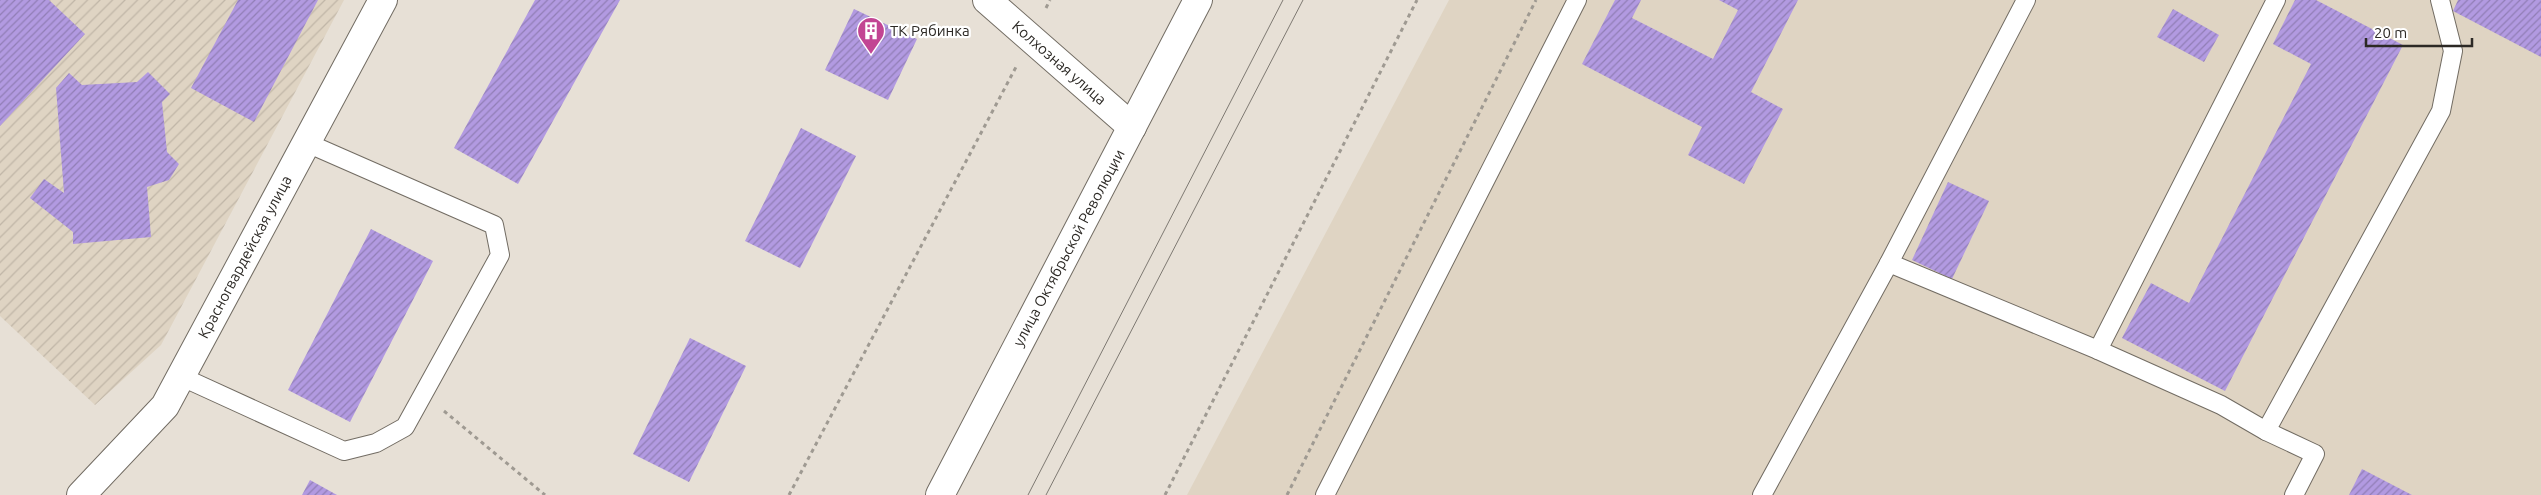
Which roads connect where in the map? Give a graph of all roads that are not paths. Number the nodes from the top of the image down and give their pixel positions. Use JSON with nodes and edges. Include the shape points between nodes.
{"nodes":[{"id":1,"x":383,"y":0,"type":"edge"},
{"id":2,"x":987,"y":0,"type":"edge"},
{"id":3,"x":1198,"y":0,"type":"edge"},
{"id":4,"x":1576,"y":0,"type":"edge"},
{"id":5,"x":2026,"y":0,"type":"edge"},
{"id":6,"x":2276,"y":0,"type":"edge"},
{"id":7,"x":2440,"y":0,"type":"edge"},
{"id":8,"x":1132,"y":127,"type":"junction"},
{"id":9,"x":307,"y":143,"type":"junction"},
{"id":10,"x":1889,"y":263,"type":"junction"},
{"id":11,"x":2098,"y":350,"type":"junction"},
{"id":12,"x":182,"y":377,"type":"junction"},
{"id":13,"x":2266,"y":431,"type":"junction"},
{"id":14,"x":81,"y":495,"type":"edge"},
{"id":15,"x":940,"y":495,"type":"edge"},
{"id":16,"x":1324,"y":495,"type":"edge"},
{"id":17,"x":1762,"y":495,"type":"edge"},
{"id":18,"x":2294,"y":495,"type":"edge"}],
"edges":[{"from":1,"to":9,"type":"street","name":"Красногвардейская улица"},
{"from":2,"to":8,"type":"street","name":"Колхозная улица"},
{"from":3,"to":8,"type":"street","name":"улица Октябрьской Революции"},
{"from":4,"to":16,"type":"lane"},
{"from":5,"to":10,"type":"lane"},
{"from":6,"to":11,"type":"lane"},
{"from":7,"to":13,"type":"lane","via":[[2453,51],[2442,112]]},
{"from":8,"to":15,"type":"street","name":"улица Октябрьской Революции"},
{"from":9,"to":12,"type":"street","name":"Красногвардейская улица"},
{"from":9,"to":12,"type":"lane","via":[[494,225],[500,255],[405,427],[376,442],[344,451]]},
{"from":10,"to":11,"type":"lane"},
{"from":10,"to":17,"type":"lane"},
{"from":11,"to":13,"type":"lane","via":[[2221,405]]},
{"from":12,"to":14,"type":"street","name":"Красногвардейская улица","via":[[165,406]]},
{"from":13,"to":18,"type":"lane","via":[[2316,454]]}]}
